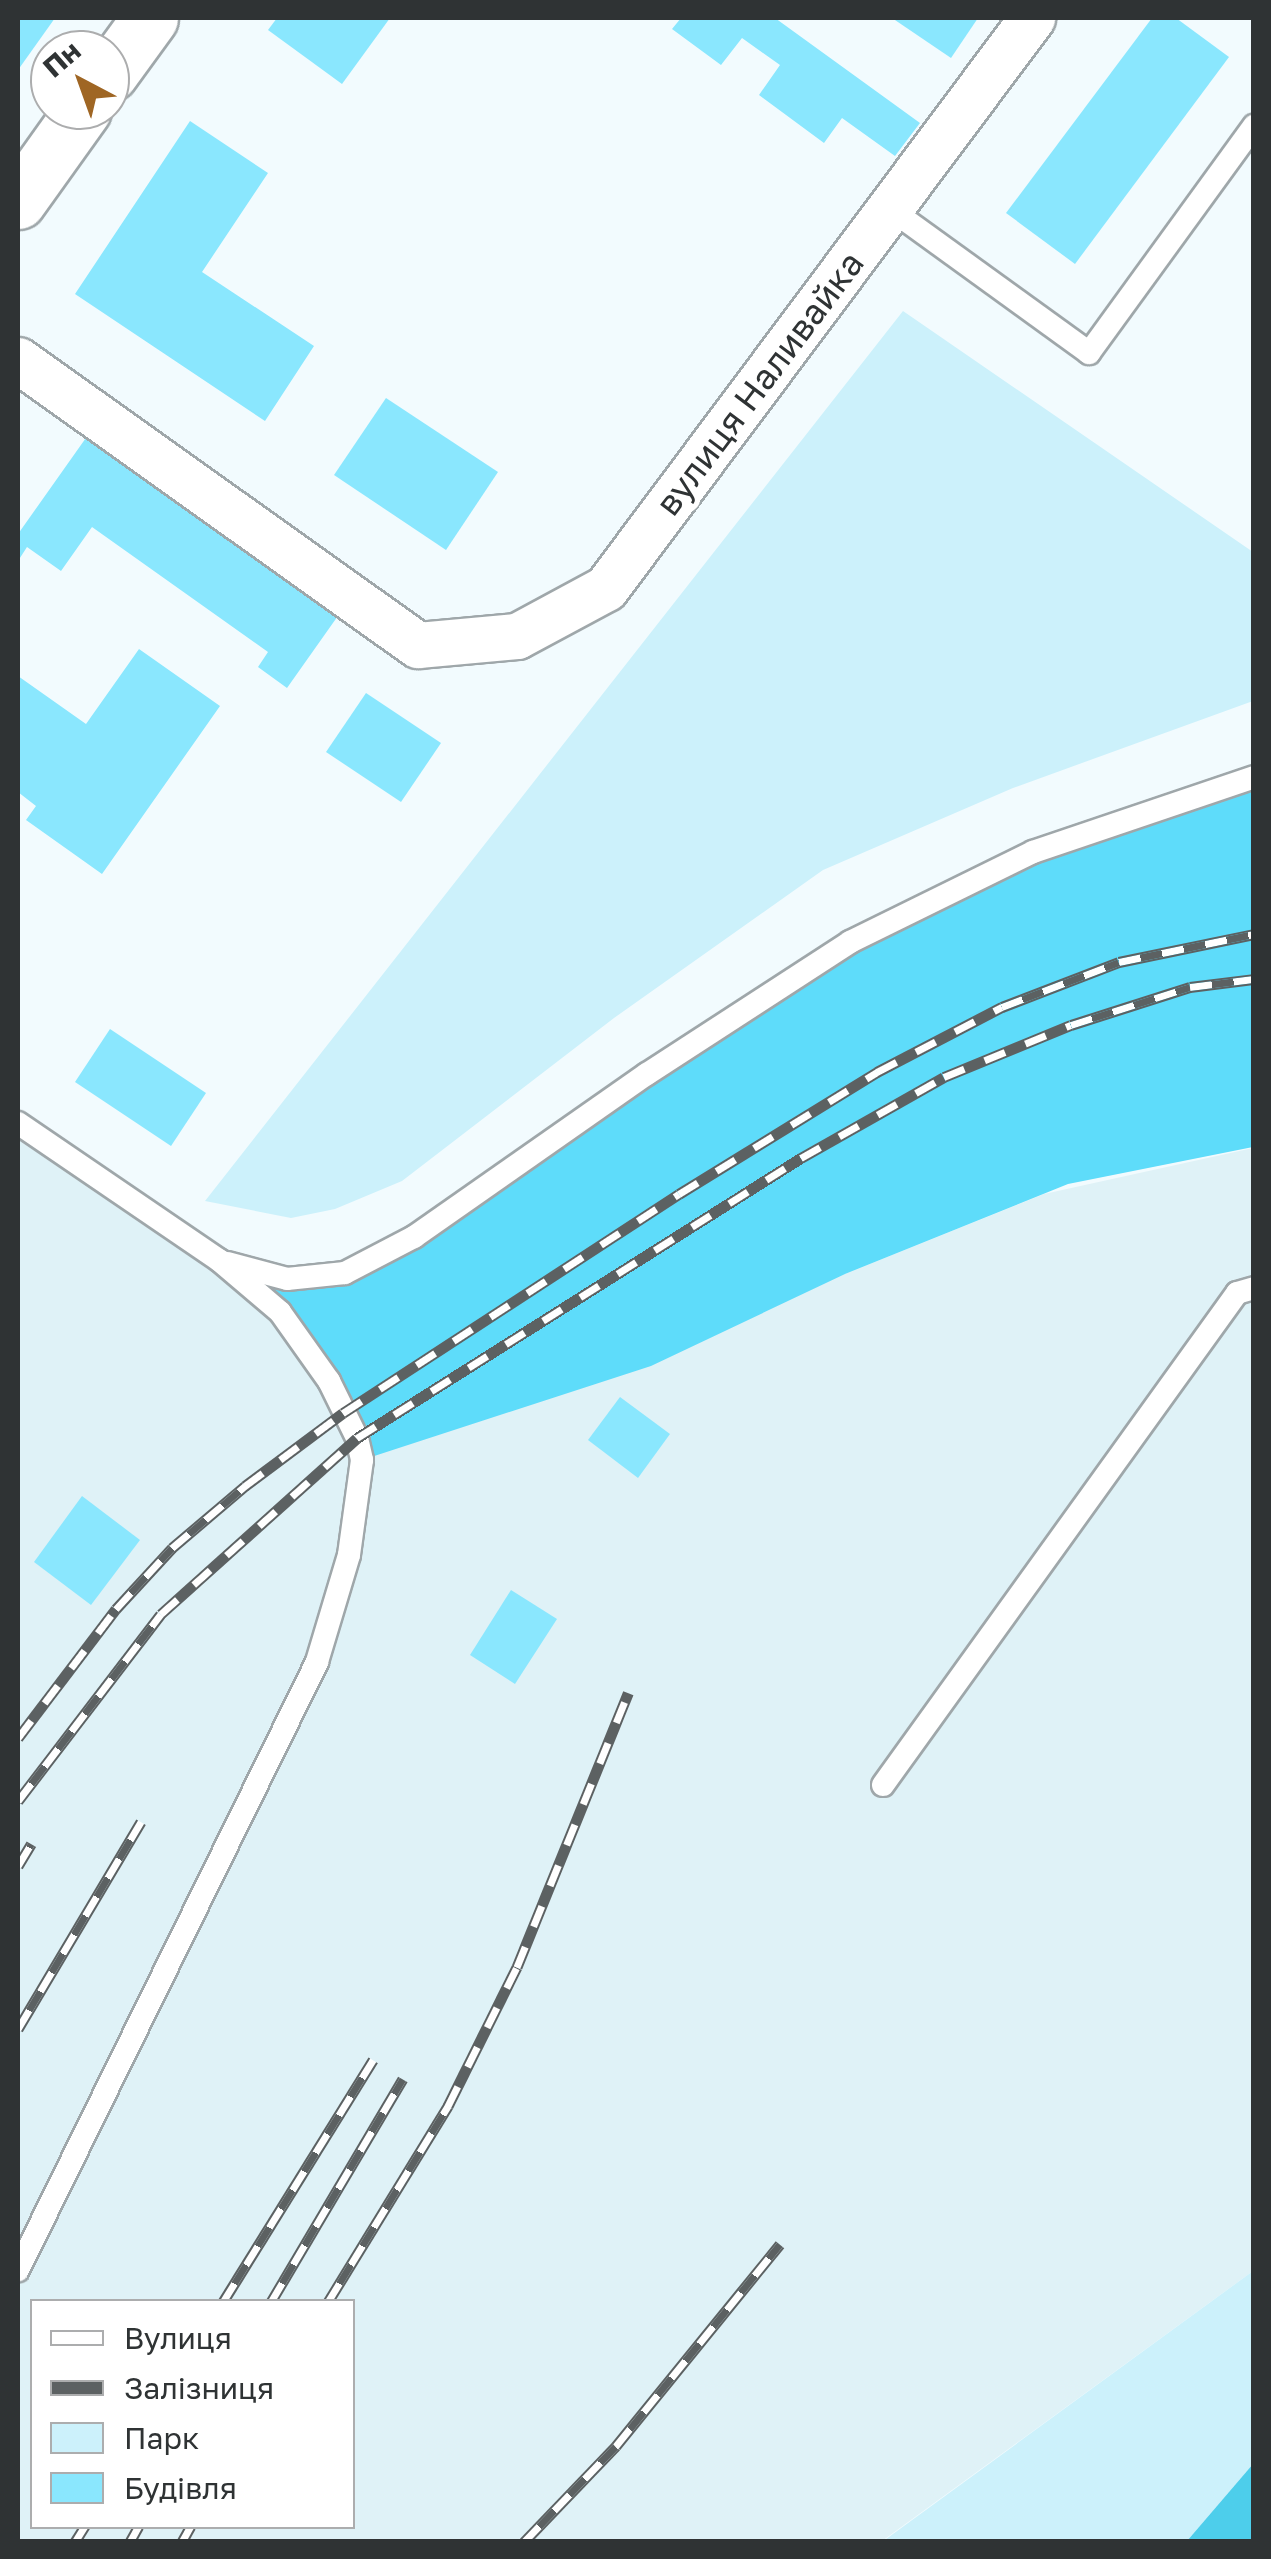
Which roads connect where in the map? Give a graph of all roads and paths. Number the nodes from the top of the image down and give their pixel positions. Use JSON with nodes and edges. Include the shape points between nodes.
{"nodes":[{"id":1,"x":150,"y":18,"type":"edge"},
{"id":2,"x":1032,"y":18,"type":"edge"},
{"id":3,"x":130,"y":46,"type":"edge"},
{"id":4,"x":1254,"y":126,"type":"edge"},
{"id":5,"x":69,"y":130,"type":"edge"},
{"id":6,"x":18,"y":201,"type":"edge"},
{"id":7,"x":889,"y":208,"type":"junction"},
{"id":8,"x":18,"y":360,"type":"edge"},
{"id":9,"x":1254,"y":778,"type":"edge"},
{"id":10,"x":18,"y":1123,"type":"edge"},
{"id":11,"x":219,"y":1260,"type":"junction"},
{"id":12,"x":1254,"y":1288,"type":"edge"},
{"id":13,"x":883,"y":1785,"type":"dead end"},
{"id":14,"x":18,"y":2270,"type":"edge"}],
"edges":[{"from":1,"to":3,"type":"street"},
{"from":2,"to":7,"type":"street","name":"вулиця Наливайка"},
{"from":4,"to":7,"type":"lane","via":[[1089,353]]},
{"from":5,"to":6,"type":"street"},
{"from":7,"to":8,"type":"street","name":"вулиця Наливайка","via":[[606,588],[518,636],[418,645]]},
{"from":9,"to":11,"type":"lane","via":[[1033,852],[850,942],[414,1237],[346,1273],[287,1279]]},
{"from":10,"to":11,"type":"lane"},
{"from":11,"to":14,"type":"lane","via":[[280,1312],[329,1381],[357,1438],[362,1460],[349,1555],[317,1662]]},
{"from":12,"to":13,"type":"lane","via":[[1237,1293]]}]}
